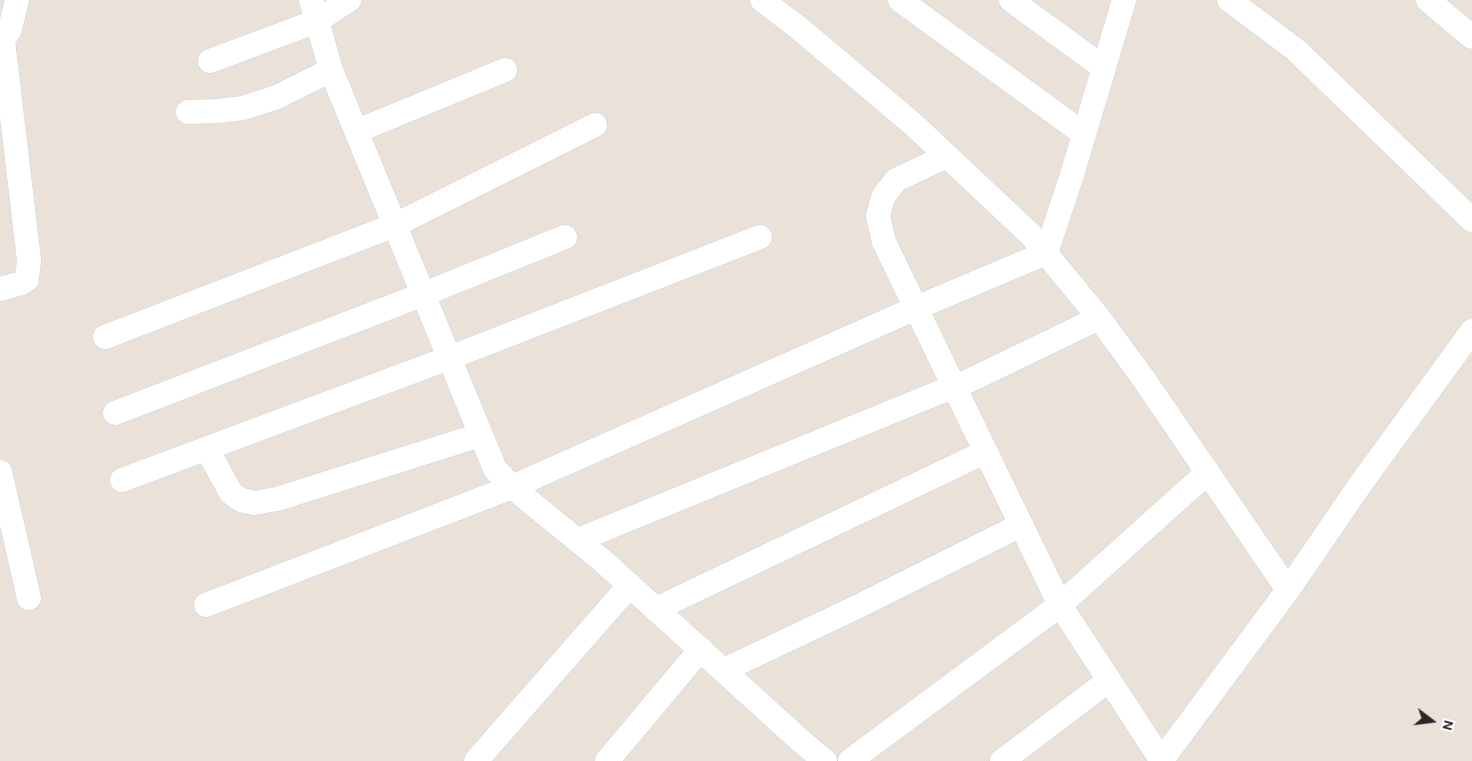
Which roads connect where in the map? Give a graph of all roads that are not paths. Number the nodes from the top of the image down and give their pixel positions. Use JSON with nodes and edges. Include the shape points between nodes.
{"nodes":[{"id":1,"x":17,"y":0,"type":"edge"},
{"id":2,"x":350,"y":0,"type":"edge"},
{"id":3,"x":762,"y":0,"type":"edge"},
{"id":4,"x":900,"y":0,"type":"edge"},
{"id":5,"x":1011,"y":0,"type":"edge"},
{"id":6,"x":1124,"y":0,"type":"edge"},
{"id":7,"x":1229,"y":0,"type":"edge"},
{"id":8,"x":1428,"y":0,"type":"edge"},
{"id":9,"x":314,"y":11,"type":"edge"},
{"id":10,"x":1472,"y":37,"type":"edge"},
{"id":11,"x":2,"y":42,"type":"edge"},
{"id":12,"x":210,"y":61,"type":"dead end"},
{"id":13,"x":1104,"y":68,"type":"junction"},
{"id":14,"x":331,"y":70,"type":"junction"},
{"id":15,"x":504,"y":70,"type":"dead end"},
{"id":16,"x":188,"y":112,"type":"dead end"},
{"id":17,"x":595,"y":125,"type":"dead end"},
{"id":18,"x":357,"y":131,"type":"junction"},
{"id":19,"x":1084,"y":134,"type":"junction"},
{"id":20,"x":947,"y":156,"type":"junction"},
{"id":21,"x":1472,"y":220,"type":"edge"},
{"id":22,"x":395,"y":224,"type":"junction"},
{"id":23,"x":565,"y":237,"type":"dead end"},
{"id":24,"x":760,"y":237,"type":"dead end"},
{"id":25,"x":1046,"y":253,"type":"junction"},
{"id":26,"x":0,"y":288,"type":"edge"},
{"id":27,"x":424,"y":294,"type":"junction"},
{"id":28,"x":916,"y":308,"type":"junction"},
{"id":29,"x":1099,"y":318,"type":"junction"},
{"id":30,"x":1472,"y":331,"type":"edge"},
{"id":31,"x":105,"y":337,"type":"dead end"},
{"id":32,"x":449,"y":358,"type":"junction"},
{"id":33,"x":954,"y":388,"type":"junction"},
{"id":34,"x":115,"y":413,"type":"dead end"},
{"id":35,"x":480,"y":435,"type":"junction"},
{"id":36,"x":207,"y":448,"type":"junction"},
{"id":37,"x":986,"y":452,"type":"junction"},
{"id":38,"x":0,"y":472,"type":"edge"},
{"id":39,"x":1208,"y":472,"type":"junction"},
{"id":40,"x":122,"y":480,"type":"dead end"},
{"id":41,"x":512,"y":487,"type":"junction"},
{"id":42,"x":1021,"y":525,"type":"junction"},
{"id":43,"x":578,"y":540,"type":"junction"},
{"id":44,"x":630,"y":585,"type":"junction"},
{"id":45,"x":1288,"y":590,"type":"junction"},
{"id":46,"x":29,"y":598,"type":"dead end"},
{"id":47,"x":206,"y":605,"type":"dead end"},
{"id":48,"x":1060,"y":605,"type":"junction"},
{"id":49,"x":656,"y":609,"type":"junction"},
{"id":50,"x":701,"y":649,"type":"junction"},
{"id":51,"x":724,"y":670,"type":"junction"},
{"id":52,"x":1108,"y":681,"type":"junction"},
{"id":53,"x":476,"y":761,"type":"edge"},
{"id":54,"x":607,"y":761,"type":"edge"},
{"id":55,"x":825,"y":761,"type":"edge"},
{"id":56,"x":850,"y":761,"type":"edge"},
{"id":57,"x":1002,"y":761,"type":"edge"},
{"id":58,"x":1161,"y":761,"type":"edge"}],
"edges":[{"from":1,"to":11,"type":"street","via":[[10,29]]},
{"from":2,"to":9,"type":"street"},
{"from":3,"to":20,"type":"street","via":[[816,42]]},
{"from":4,"to":19,"type":"street"},
{"from":5,"to":13,"type":"street"},
{"from":6,"to":13,"type":"street"},
{"from":7,"to":21,"type":"street","via":[[1296,50]]},
{"from":8,"to":10,"type":"street"},
{"from":9,"to":12,"type":"street"},
{"from":9,"to":14,"type":"street"},
{"from":11,"to":26,"type":"street","via":[[29,260],[27,279]]},
{"from":13,"to":19,"type":"street"},
{"from":14,"to":16,"type":"street","via":[[277,97],[243,108]]},
{"from":14,"to":18,"type":"street"},
{"from":15,"to":18,"type":"street"},
{"from":17,"to":22,"type":"street"},
{"from":18,"to":22,"type":"street"},
{"from":19,"to":25,"type":"street"},
{"from":20,"to":25,"type":"street","via":[[1032,235]]},
{"from":20,"to":28,"type":"street","via":[[896,180],[883,197],[878,216],[884,242]]},
{"from":22,"to":27,"type":"street"},
{"from":22,"to":31,"type":"street"},
{"from":23,"to":27,"type":"street"},
{"from":24,"to":32,"type":"street"},
{"from":25,"to":28,"type":"street"},
{"from":25,"to":29,"type":"street"},
{"from":27,"to":32,"type":"street"},
{"from":27,"to":34,"type":"street"},
{"from":28,"to":33,"type":"street"},
{"from":28,"to":41,"type":"street"},
{"from":29,"to":33,"type":"street"},
{"from":29,"to":39,"type":"street"},
{"from":30,"to":45,"type":"street"},
{"from":32,"to":35,"type":"street"},
{"from":32,"to":36,"type":"street"},
{"from":33,"to":37,"type":"street"},
{"from":33,"to":43,"type":"street"},
{"from":35,"to":36,"type":"street","via":[[277,499],[254,503],[231,493]]},
{"from":35,"to":41,"type":"street","via":[[495,469]]},
{"from":36,"to":40,"type":"street"},
{"from":37,"to":42,"type":"street"},
{"from":37,"to":49,"type":"street"},
{"from":38,"to":46,"type":"street"},
{"from":39,"to":45,"type":"street"},
{"from":39,"to":48,"type":"street"},
{"from":41,"to":43,"type":"street"},
{"from":41,"to":47,"type":"street"},
{"from":42,"to":48,"type":"street"},
{"from":42,"to":51,"type":"street"},
{"from":43,"to":44,"type":"street"},
{"from":44,"to":49,"type":"street"},
{"from":44,"to":53,"type":"street"},
{"from":45,"to":58,"type":"street"},
{"from":48,"to":52,"type":"street"},
{"from":48,"to":56,"type":"street"},
{"from":49,"to":50,"type":"street"},
{"from":50,"to":51,"type":"street"},
{"from":50,"to":54,"type":"street"},
{"from":51,"to":55,"type":"street"},
{"from":52,"to":57,"type":"street"},
{"from":52,"to":58,"type":"street"}]}
